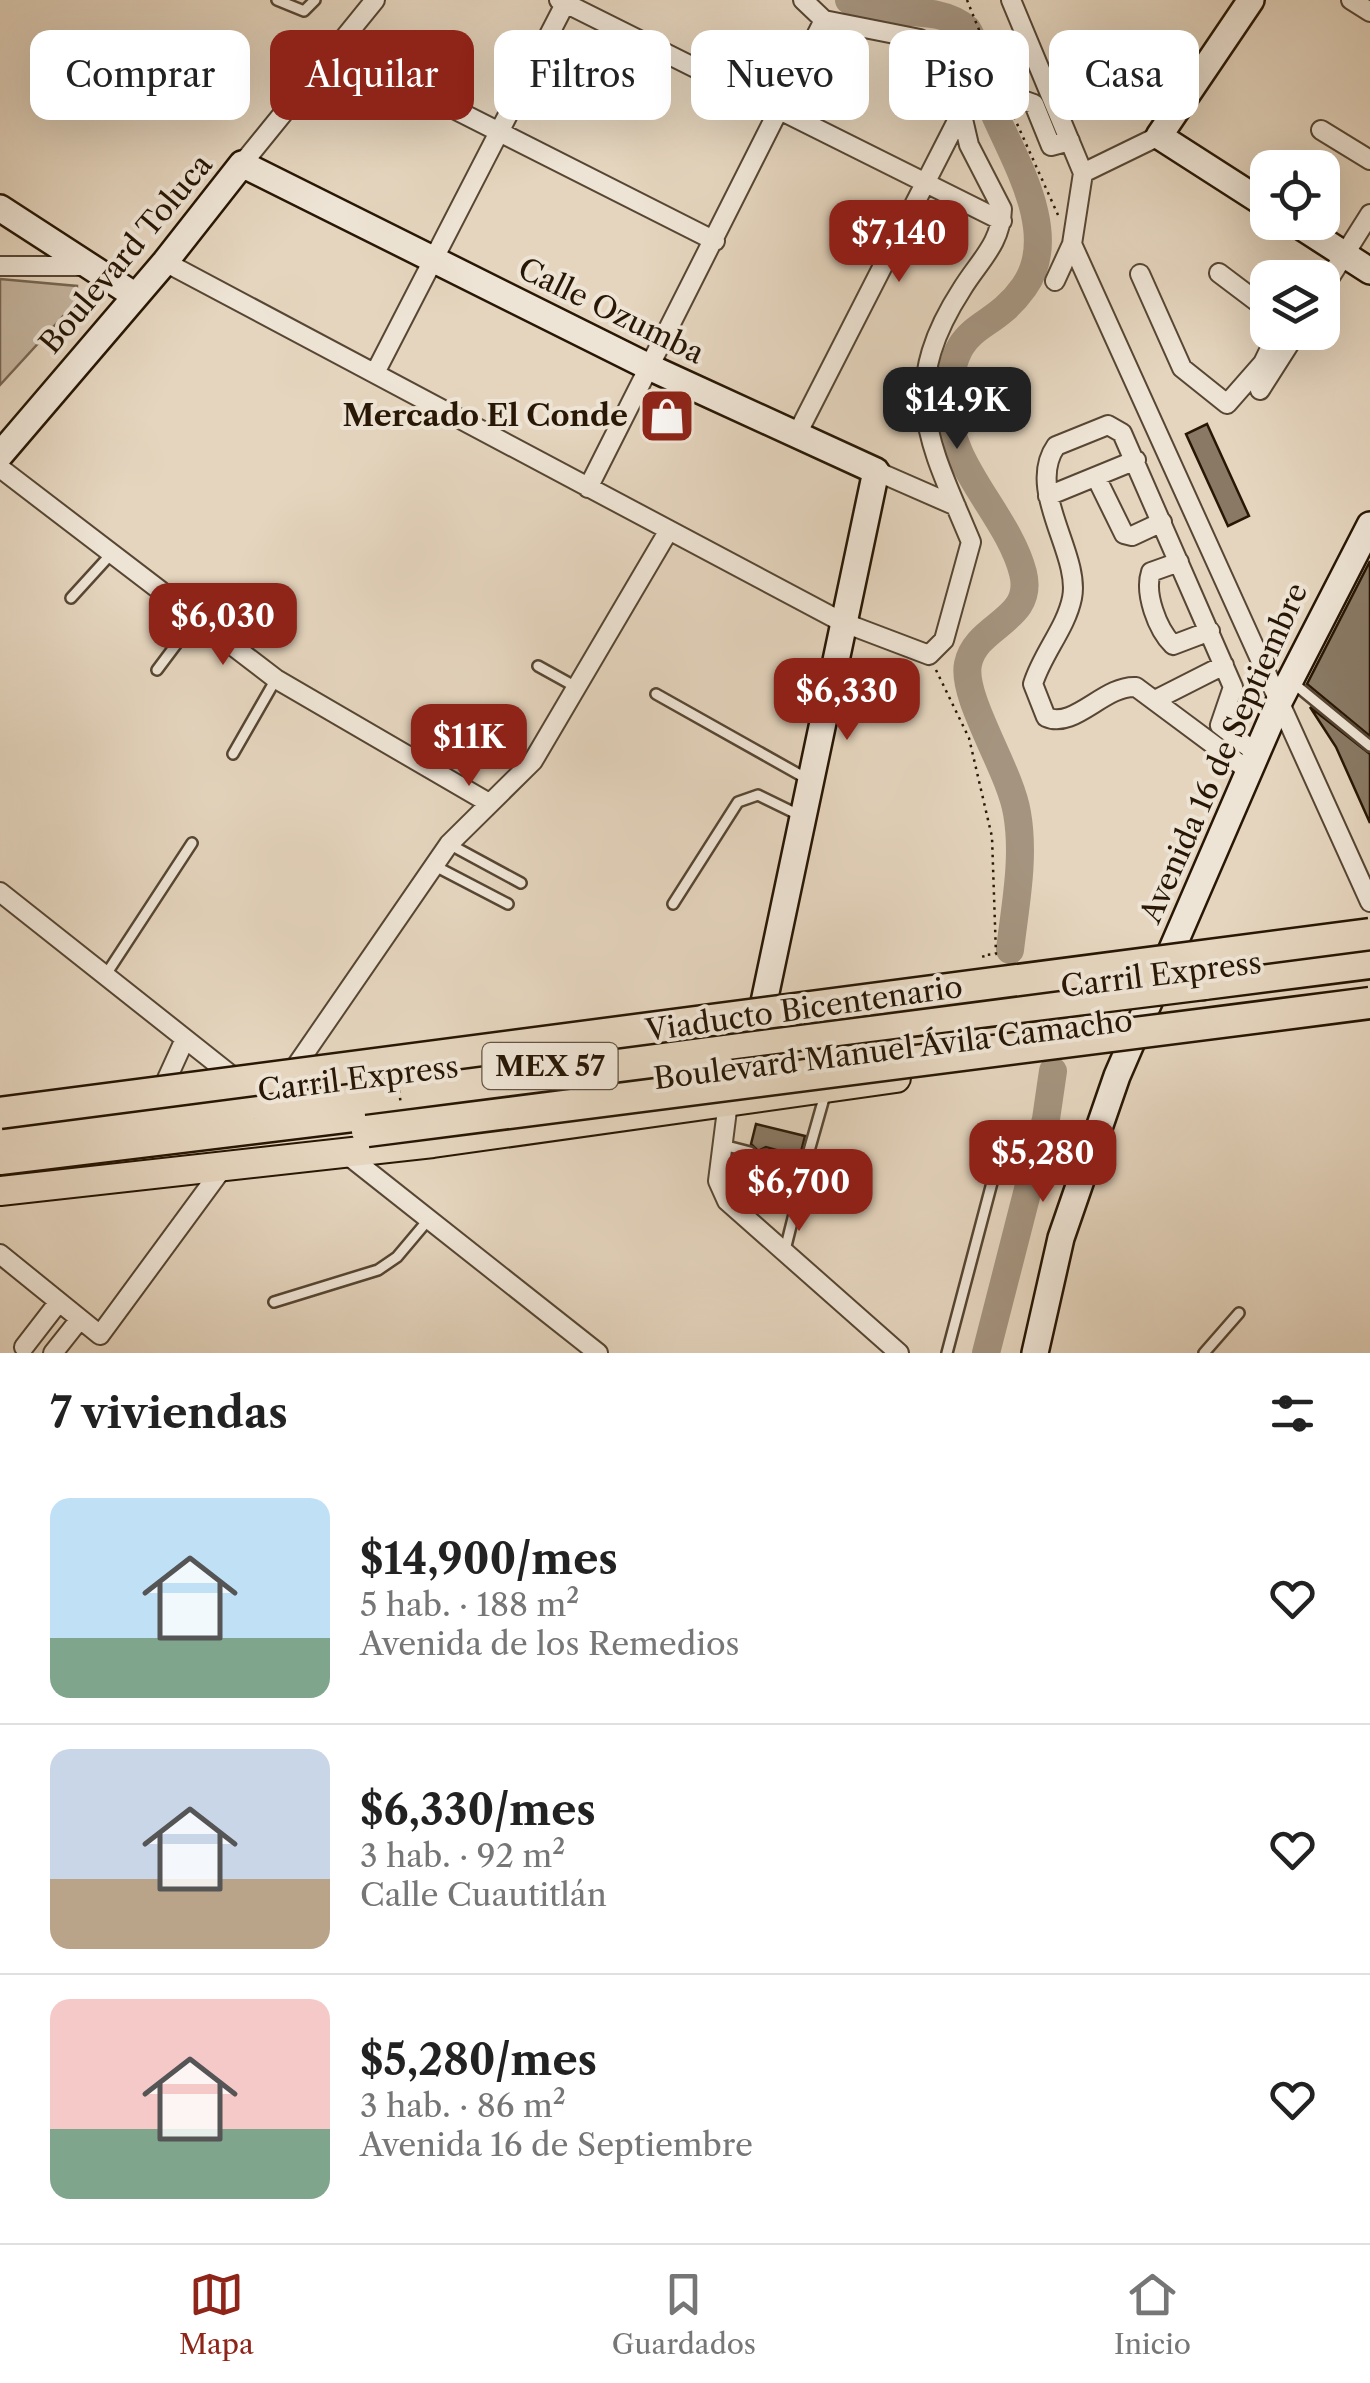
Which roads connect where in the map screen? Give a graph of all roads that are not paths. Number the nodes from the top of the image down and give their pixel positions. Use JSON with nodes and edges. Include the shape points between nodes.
{"nodes":[{"id":1,"x":277,"y":0,"type":"edge"},
{"id":2,"x":314,"y":0,"type":"edge"},
{"id":3,"x":375,"y":0,"type":"edge"},
{"id":4,"x":803,"y":0,"type":"edge"},
{"id":5,"x":1011,"y":0,"type":"edge"},
{"id":6,"x":1251,"y":0,"type":"edge"},
{"id":7,"x":1351,"y":0,"type":"edge"},
{"id":8,"x":564,"y":1,"type":"edge"},
{"id":9,"x":1370,"y":12,"type":"edge"},
{"id":10,"x":824,"y":20,"type":"junction"},
{"id":11,"x":351,"y":30,"type":"edge"},
{"id":12,"x":819,"y":30,"type":"edge"},
{"id":13,"x":889,"y":31,"type":"edge"},
{"id":14,"x":691,"y":65,"type":"edge"},
{"id":15,"x":1029,"y":103,"type":"edge"},
{"id":16,"x":474,"y":119,"type":"edge"},
{"id":17,"x":278,"y":120,"type":"edge"},
{"id":18,"x":776,"y":120,"type":"edge"},
{"id":19,"x":801,"y":120,"type":"edge"},
{"id":20,"x":958,"y":120,"type":"edge"},
{"id":21,"x":966,"y":120,"type":"edge"},
{"id":22,"x":1321,"y":130,"type":"dead end"},
{"id":23,"x":500,"y":132,"type":"junction"},
{"id":24,"x":1159,"y":136,"type":"junction"},
{"id":25,"x":1070,"y":141,"type":"junction"},
{"id":26,"x":1370,"y":160,"type":"edge"},
{"id":27,"x":242,"y":164,"type":"junction"},
{"id":28,"x":1084,"y":173,"type":"junction"},
{"id":29,"x":924,"y":183,"type":"junction"},
{"id":30,"x":1250,"y":194,"type":"edge"},
{"id":31,"x":0,"y":208,"type":"edge"},
{"id":32,"x":1370,"y":214,"type":"edge"},
{"id":33,"x":1002,"y":221,"type":"junction"},
{"id":34,"x":715,"y":240,"type":"junction"},
{"id":35,"x":1321,"y":240,"type":"edge"},
{"id":36,"x":1072,"y":244,"type":"junction"},
{"id":37,"x":1344,"y":255,"type":"junction"},
{"id":38,"x":433,"y":259,"type":"junction"},
{"id":39,"x":1340,"y":261,"type":"edge"},
{"id":40,"x":165,"y":262,"type":"junction"},
{"id":41,"x":0,"y":266,"type":"edge"},
{"id":42,"x":89,"y":266,"type":"junction"},
{"id":43,"x":1370,"y":271,"type":"edge"},
{"id":44,"x":1219,"y":273,"type":"dead end"},
{"id":45,"x":1140,"y":274,"type":"dead end"},
{"id":46,"x":1054,"y":281,"type":"dead end"},
{"id":47,"x":134,"y":296,"type":"junction"},
{"id":48,"x":1250,"y":296,"type":"edge"},
{"id":49,"x":1269,"y":350,"type":"edge"},
{"id":50,"x":1285,"y":350,"type":"edge"},
{"id":51,"x":649,"y":367,"type":"junction"},
{"id":52,"x":376,"y":371,"type":"junction"},
{"id":53,"x":1260,"y":390,"type":"dead end"},
{"id":54,"x":796,"y":436,"type":"junction"},
{"id":55,"x":0,"y":455,"type":"edge"},
{"id":56,"x":1136,"y":460,"type":"junction"},
{"id":57,"x":0,"y":468,"type":"edge"},
{"id":58,"x":876,"y":471,"type":"junction"},
{"id":59,"x":1096,"y":477,"type":"junction"},
{"id":60,"x":588,"y":488,"type":"junction"},
{"id":61,"x":1048,"y":496,"type":"junction"},
{"id":62,"x":956,"y":506,"type":"junction"},
{"id":63,"x":1162,"y":522,"type":"junction"},
{"id":64,"x":1370,"y":525,"type":"edge"},
{"id":65,"x":669,"y":530,"type":"junction"},
{"id":66,"x":112,"y":553,"type":"junction"},
{"id":67,"x":1180,"y":562,"type":"junction"},
{"id":68,"x":71,"y":598,"type":"dead end"},
{"id":69,"x":196,"y":618,"type":"junction"},
{"id":70,"x":842,"y":622,"type":"junction"},
{"id":71,"x":1210,"y":631,"type":"junction"},
{"id":72,"x":538,"y":666,"type":"dead end"},
{"id":73,"x":1224,"y":666,"type":"junction"},
{"id":74,"x":158,"y":670,"type":"dead end"},
{"id":75,"x":276,"y":679,"type":"junction"},
{"id":76,"x":576,"y":687,"type":"junction"},
{"id":77,"x":1284,"y":691,"type":"junction"},
{"id":78,"x":656,"y":694,"type":"dead end"},
{"id":79,"x":1155,"y":700,"type":"junction"},
{"id":80,"x":1215,"y":731,"type":"junction"},
{"id":81,"x":1370,"y":746,"type":"edge"},
{"id":82,"x":234,"y":754,"type":"dead end"},
{"id":83,"x":1253,"y":762,"type":"junction"},
{"id":84,"x":811,"y":781,"type":"junction"},
{"id":85,"x":489,"y":802,"type":"junction"},
{"id":86,"x":803,"y":818,"type":"junction"},
{"id":87,"x":192,"y":844,"type":"dead end"},
{"id":88,"x":449,"y":844,"type":"junction"},
{"id":89,"x":435,"y":866,"type":"junction"},
{"id":90,"x":520,"y":883,"type":"dead end"},
{"id":91,"x":0,"y":892,"type":"edge"},
{"id":92,"x":1370,"y":902,"type":"edge"},
{"id":93,"x":508,"y":904,"type":"dead end"},
{"id":94,"x":673,"y":904,"type":"dead end"},
{"id":95,"x":1370,"y":925,"type":"edge"},
{"id":96,"x":1370,"y":934,"type":"edge"},
{"id":97,"x":1200,"y":946,"type":"dead end"},
{"id":98,"x":1370,"y":948,"type":"edge"},
{"id":99,"x":1101,"y":960,"type":"dead end"},
{"id":100,"x":1370,"y":963,"type":"edge"},
{"id":101,"x":982,"y":965,"type":"junction"},
{"id":102,"x":105,"y":976,"type":"junction"},
{"id":103,"x":1355,"y":998,"type":"edge"},
{"id":104,"x":764,"y":1002,"type":"junction"},
{"id":105,"x":1102,"y":1023,"type":"junction"},
{"id":106,"x":878,"y":1025,"type":"junction"},
{"id":107,"x":1191,"y":1037,"type":"dead end"},
{"id":108,"x":185,"y":1039,"type":"junction"},
{"id":109,"x":296,"y":1066,"type":"junction"},
{"id":110,"x":230,"y":1075,"type":"junction"},
{"id":111,"x":175,"y":1082,"type":"junction"},
{"id":112,"x":606,"y":1085,"type":"junction"},
{"id":113,"x":827,"y":1088,"type":"junction"},
{"id":114,"x":275,"y":1101,"type":"junction"},
{"id":115,"x":728,"y":1102,"type":"junction"},
{"id":116,"x":0,"y":1103,"type":"edge"},
{"id":117,"x":680,"y":1109,"type":"junction"},
{"id":118,"x":0,"y":1113,"type":"edge"},
{"id":119,"x":0,"y":1126,"type":"edge"},
{"id":120,"x":0,"y":1136,"type":"edge"},
{"id":121,"x":722,"y":1145,"type":"junction"},
{"id":122,"x":345,"y":1152,"type":"junction"},
{"id":123,"x":750,"y":1152,"type":"dead end"},
{"id":124,"x":764,"y":1155,"type":"dead end"},
{"id":125,"x":0,"y":1160,"type":"edge"},
{"id":126,"x":785,"y":1160,"type":"dead end"},
{"id":127,"x":998,"y":1160,"type":"dead end"},
{"id":128,"x":225,"y":1164,"type":"junction"},
{"id":129,"x":0,"y":1178,"type":"edge"},
{"id":130,"x":0,"y":1191,"type":"edge"},
{"id":131,"x":429,"y":1219,"type":"junction"},
{"id":132,"x":785,"y":1252,"type":"junction"},
{"id":133,"x":0,"y":1254,"type":"edge"},
{"id":134,"x":274,"y":1302,"type":"dead end"},
{"id":135,"x":58,"y":1303,"type":"junction"},
{"id":136,"x":1238,"y":1313,"type":"dead end"},
{"id":137,"x":80,"y":1320,"type":"junction"},
{"id":138,"x":24,"y":1348,"type":"dead end"},
{"id":139,"x":53,"y":1353,"type":"edge"},
{"id":140,"x":598,"y":1353,"type":"edge"},
{"id":141,"x":899,"y":1353,"type":"edge"},
{"id":142,"x":947,"y":1353,"type":"edge"},
{"id":143,"x":1035,"y":1353,"type":"edge"},
{"id":144,"x":1204,"y":1353,"type":"edge"}],
"edges":[{"from":1,"to":2,"type":"lane","via":[[296,11]]},
{"from":3,"to":11,"type":"street","name":"Boulevard Toluca"},
{"from":4,"to":10,"type":"street"},
{"from":5,"to":25,"type":"street"},
{"from":6,"to":24,"type":"street"},
{"from":7,"to":9,"type":"street"},
{"from":8,"to":14,"type":"street"},
{"from":8,"to":23,"type":"street"},
{"from":10,"to":12,"type":"street"},
{"from":10,"to":13,"type":"street"},
{"from":15,"to":25,"type":"street","via":[[1051,146]]},
{"from":16,"to":23,"type":"street"},
{"from":17,"to":27,"type":"street","name":"Boulevard Toluca"},
{"from":18,"to":34,"type":"street"},
{"from":19,"to":29,"type":"street"},
{"from":20,"to":29,"type":"street"},
{"from":21,"to":33,"type":"street","via":[[969,145]]},
{"from":22,"to":26,"type":"street"},
{"from":23,"to":34,"type":"street"},
{"from":23,"to":38,"type":"street"},
{"from":24,"to":28,"type":"street"},
{"from":24,"to":30,"type":"street"},
{"from":25,"to":28,"type":"street"},
{"from":27,"to":38,"type":"street","name":"Calle Ozumba"},
{"from":27,"to":40,"type":"street","name":"Boulevard Toluca"},
{"from":28,"to":36,"type":"street"},
{"from":29,"to":33,"type":"street"},
{"from":29,"to":54,"type":"street"},
{"from":31,"to":42,"type":"street"},
{"from":32,"to":37,"type":"street"},
{"from":33,"to":62,"type":"street","via":[[992,250],[944,317],[924,386],[926,430]]},
{"from":34,"to":51,"type":"street"},
{"from":35,"to":37,"type":"street"},
{"from":36,"to":46,"type":"street"},
{"from":36,"to":77,"type":"street"},
{"from":37,"to":39,"type":"street"},
{"from":37,"to":43,"type":"street"},
{"from":38,"to":51,"type":"street","name":"Calle Ozumba"},
{"from":38,"to":52,"type":"street"},
{"from":40,"to":47,"type":"street","name":"Boulevard Toluca"},
{"from":40,"to":52,"type":"street"},
{"from":41,"to":42,"type":"street"},
{"from":42,"to":47,"type":"street"},
{"from":44,"to":48,"type":"street"},
{"from":45,"to":49,"type":"street","via":[[1182,368],[1227,404]]},
{"from":47,"to":55,"type":"street","name":"Boulevard Toluca"},
{"from":50,"to":53,"type":"street"},
{"from":51,"to":54,"type":"street","name":"Calle Ozumba"},
{"from":51,"to":60,"type":"street"},
{"from":52,"to":60,"type":"street"},
{"from":54,"to":58,"type":"street","name":"Calle Ozumba"},
{"from":56,"to":59,"type":"street"},
{"from":56,"to":61,"type":"street","via":[[1122,432],[1108,426],[1056,446]]},
{"from":56,"to":63,"type":"street"},
{"from":57,"to":66,"type":"street"},
{"from":58,"to":62,"type":"street","name":"Calle Ozumba"},
{"from":58,"to":70,"type":"street"},
{"from":59,"to":61,"type":"street"},
{"from":59,"to":63,"type":"street","via":[[1124,534]]},
{"from":60,"to":65,"type":"street"},
{"from":61,"to":79,"type":"street","via":[[1072,598],[1033,694],[1055,721],[1130,686]]},
{"from":62,"to":70,"type":"street","via":[[971,542],[970,560],[944,640],[928,655]]},
{"from":63,"to":67,"type":"street"},
{"from":64,"to":77,"type":"street","name":"Avenida 16 de Septiembre"},
{"from":65,"to":70,"type":"street"},
{"from":65,"to":76,"type":"street"},
{"from":66,"to":68,"type":"lane"},
{"from":66,"to":69,"type":"street"},
{"from":67,"to":71,"type":"street"},
{"from":67,"to":71,"type":"street","via":[[1152,572],[1148,580],[1166,638],[1181,644]]},
{"from":69,"to":74,"type":"lane"},
{"from":69,"to":75,"type":"street"},
{"from":70,"to":84,"type":"street"},
{"from":71,"to":73,"type":"street"},
{"from":72,"to":76,"type":"lane"},
{"from":73,"to":79,"type":"street"},
{"from":73,"to":80,"type":"street","via":[[1233,687]]},
{"from":75,"to":82,"type":"lane"},
{"from":75,"to":85,"type":"street"},
{"from":76,"to":85,"type":"street","via":[[533,761]]},
{"from":77,"to":81,"type":"lane"},
{"from":77,"to":83,"type":"street","name":"Avenida 16 de Septiembre"},
{"from":77,"to":92,"type":"street"},
{"from":78,"to":84,"type":"lane"},
{"from":79,"to":80,"type":"street"},
{"from":80,"to":83,"type":"street"},
{"from":83,"to":143,"type":"street","name":"Avenida 16 de Septiembre","via":[[1117,1076],[1061,1238]]},
{"from":84,"to":86,"type":"street"},
{"from":85,"to":88,"type":"street"},
{"from":86,"to":94,"type":"lane","via":[[747,796]]},
{"from":86,"to":104,"type":"street"},
{"from":87,"to":102,"type":"lane"},
{"from":88,"to":89,"type":"street"},
{"from":88,"to":90,"type":"lane"},
{"from":89,"to":93,"type":"lane"},
{"from":89,"to":109,"type":"street"},
{"from":91,"to":102,"type":"street"},
{"from":95,"to":97,"type":"main road"},
{"from":96,"to":118,"type":"highway","name":"Viaducto Bicentenario","bridge":true},
{"from":98,"to":119,"type":"highway","name":"Carril Express"},
{"from":99,"to":101,"type":"main road"},
{"from":100,"to":103,"type":"highway","name":"Boulevard Manuel Ávila Camacho","number":"MEX 57"},
{"from":101,"to":104,"type":"main road"},
{"from":101,"to":106,"type":"highway"},
{"from":102,"to":108,"type":"street"},
{"from":103,"to":105,"type":"highway","name":"Boulevard Manuel Ávila Camacho","number":"MEX 57","via":[[1208,997]]},
{"from":103,"to":107,"type":"main road"},
{"from":103,"to":129,"type":"highway","bridge":true},
{"from":104,"to":109,"type":"main road"},
{"from":105,"to":106,"type":"highway","name":"Boulevard Manuel Ávila Camacho","number":"MEX 57"},
{"from":105,"to":112,"type":"highway","name":"Boulevard Manuel Ávila Camacho","number":"MEX 57"},
{"from":105,"to":113,"type":"main road"},
{"from":106,"to":114,"type":"highway","name":"Boulevard Manuel Ávila Camacho","number":"MEX 57"},
{"from":108,"to":110,"type":"street"},
{"from":108,"to":111,"type":"street"},
{"from":109,"to":110,"type":"main road"},
{"from":110,"to":111,"type":"main road"},
{"from":111,"to":114,"type":"highway"},
{"from":111,"to":116,"type":"main road"},
{"from":112,"to":117,"type":"highway"},
{"from":112,"to":125,"type":"highway","name":"Boulevard Manuel Ávila Camacho","number":"MEX 57"},
{"from":113,"to":115,"type":"main road"},
{"from":113,"to":132,"type":"lane"},
{"from":114,"to":120,"type":"highway","name":"Boulevard Manuel Ávila Camacho","number":"MEX 57"},
{"from":115,"to":117,"type":"main road"},
{"from":115,"to":121,"type":"street"},
{"from":117,"to":122,"type":"main road"},
{"from":121,"to":123,"type":"lane"},
{"from":121,"to":132,"type":"street","via":[[718,1181],[726,1201]]},
{"from":122,"to":128,"type":"main road"},
{"from":122,"to":131,"type":"street"},
{"from":124,"to":126,"type":"lane"},
{"from":127,"to":142,"type":"lane"},
{"from":128,"to":130,"type":"main road"},
{"from":128,"to":137,"type":"street","via":[[100,1334]]},
{"from":131,"to":134,"type":"lane","via":[[378,1270]]},
{"from":131,"to":140,"type":"street"},
{"from":132,"to":141,"type":"street"},
{"from":133,"to":135,"type":"street"},
{"from":135,"to":137,"type":"street"},
{"from":135,"to":138,"type":"street"},
{"from":136,"to":144,"type":"lane"},
{"from":137,"to":139,"type":"street"}]}
